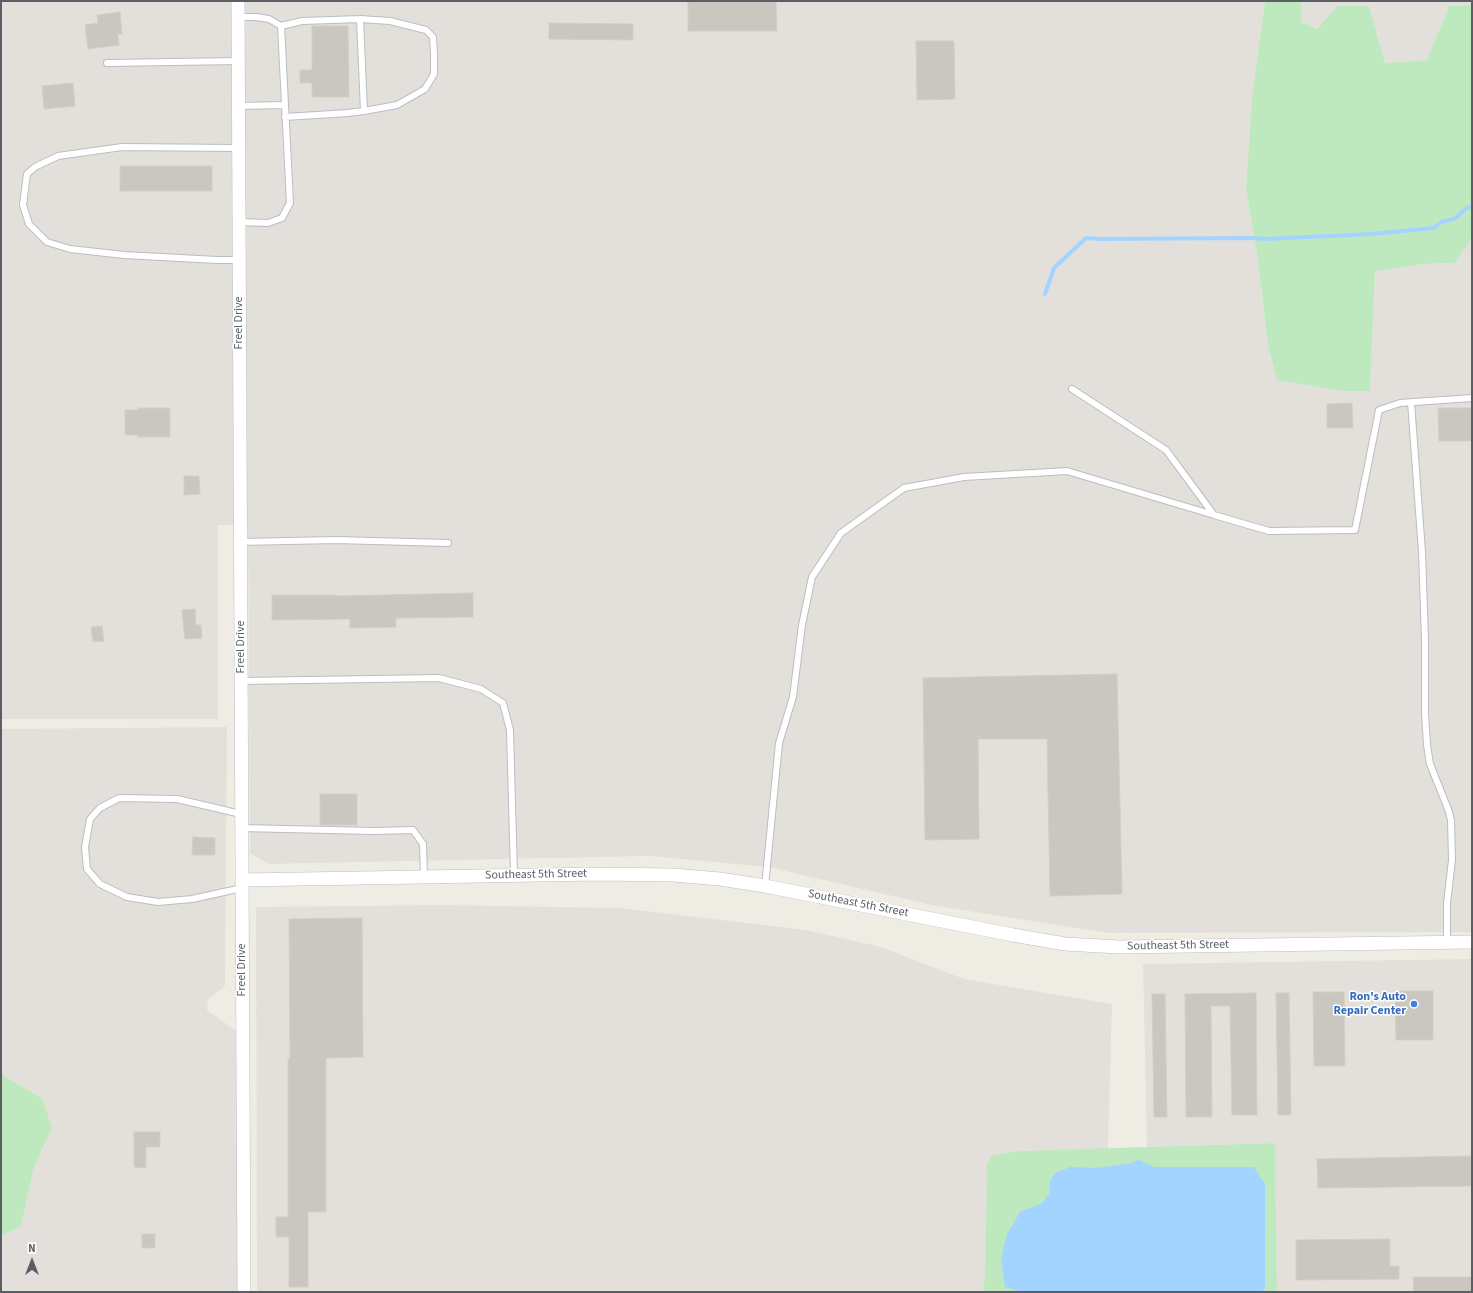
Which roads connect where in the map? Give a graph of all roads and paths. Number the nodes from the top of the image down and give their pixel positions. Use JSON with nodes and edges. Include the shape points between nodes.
{"nodes":[{"id":1,"x":238,"y":1,"type":"edge"},
{"id":2,"x":238,"y":17,"type":"junction"},
{"id":3,"x":360,"y":19,"type":"junction"},
{"id":4,"x":281,"y":26,"type":"junction"},
{"id":5,"x":238,"y":61,"type":"junction"},
{"id":6,"x":107,"y":63,"type":"dead end"},
{"id":7,"x":285,"y":105,"type":"junction"},
{"id":8,"x":238,"y":106,"type":"junction"},
{"id":9,"x":364,"y":111,"type":"junction"},
{"id":10,"x":285,"y":117,"type":"junction"},
{"id":11,"x":238,"y":148,"type":"junction"},
{"id":12,"x":239,"y":222,"type":"junction"},
{"id":13,"x":239,"y":260,"type":"junction"},
{"id":14,"x":1072,"y":389,"type":"dead end"},
{"id":15,"x":1472,"y":398,"type":"edge"},
{"id":16,"x":1411,"y":402,"type":"junction"},
{"id":17,"x":1214,"y":515,"type":"junction"},
{"id":18,"x":240,"y":542,"type":"junction"},
{"id":19,"x":448,"y":543,"type":"dead end"},
{"id":20,"x":241,"y":681,"type":"junction"},
{"id":21,"x":241,"y":814,"type":"junction"},
{"id":22,"x":241,"y":828,"type":"junction"},
{"id":23,"x":514,"y":875,"type":"junction"},
{"id":24,"x":424,"y":877,"type":"junction"},
{"id":25,"x":242,"y":884,"type":"junction"},
{"id":26,"x":764,"y":886,"type":"junction"},
{"id":27,"x":1447,"y":942,"type":"junction"},
{"id":28,"x":1472,"y":942,"type":"edge"},
{"id":29,"x":244,"y":1292,"type":"edge"}],
"edges":[{"from":1,"to":2,"type":"street","name":"Freel Drive"},
{"from":2,"to":4,"type":"lane","via":[[256,16],[269,19]]},
{"from":2,"to":5,"type":"street","name":"Freel Drive"},
{"from":3,"to":4,"type":"lane","via":[[302,20]]},
{"from":3,"to":9,"type":"lane"},
{"from":3,"to":9,"type":"lane","via":[[390,21],[426,30],[433,37],[434,54],[434,74],[425,89],[397,105]]},
{"from":4,"to":7,"type":"lane"},
{"from":5,"to":6,"type":"lane"},
{"from":5,"to":8,"type":"street","name":"Freel Drive"},
{"from":7,"to":8,"type":"lane"},
{"from":7,"to":10,"type":"lane"},
{"from":8,"to":11,"type":"street","name":"Freel Drive"},
{"from":9,"to":10,"type":"lane"},
{"from":10,"to":12,"type":"lane","via":[[290,203],[282,218],[268,223]]},
{"from":11,"to":12,"type":"street","name":"Freel Drive"},
{"from":11,"to":13,"type":"lane","via":[[122,147],[58,156],[35,167],[27,174],[23,205],[29,224],[47,242],[70,249],[124,255]]},
{"from":12,"to":13,"type":"street","name":"Freel Drive"},
{"from":13,"to":18,"type":"street","name":"Freel Drive"},
{"from":14,"to":17,"type":"lane","via":[[1166,450]]},
{"from":15,"to":16,"type":"lane"},
{"from":16,"to":17,"type":"lane","via":[[1379,410],[1355,530],[1269,531]]},
{"from":16,"to":27,"type":"lane","via":[[1422,552],[1427,745],[1430,764],[1451,820],[1452,860],[1447,903]]},
{"from":17,"to":26,"type":"lane","via":[[1067,471],[964,478],[904,488],[841,533],[812,577],[802,625],[793,696],[779,743]]},
{"from":18,"to":19,"type":"lane","via":[[336,540]]},
{"from":18,"to":20,"type":"street","name":"Freel Drive"},
{"from":20,"to":21,"type":"street","name":"Freel Drive"},
{"from":20,"to":23,"type":"lane","via":[[439,678],[481,689],[503,703],[510,730]]},
{"from":21,"to":22,"type":"street","name":"Freel Drive"},
{"from":21,"to":25,"type":"lane","via":[[177,799],[119,798],[100,808],[90,819],[85,847],[87,869],[100,884],[127,897],[158,902],[192,899]]},
{"from":22,"to":24,"type":"lane","via":[[412,830],[423,844]]},
{"from":22,"to":25,"type":"street","name":"Freel Drive"},
{"from":23,"to":24,"type":"street","name":"Southeast 5th Street"},
{"from":23,"to":26,"type":"street","name":"Southeast 5th Street","via":[[673,875]]},
{"from":24,"to":25,"type":"street","name":"Southeast 5th Street"},
{"from":25,"to":29,"type":"street","name":"Freel Drive"},
{"from":26,"to":27,"type":"street","name":"Southeast 5th Street","via":[[1065,944],[1118,947]]},
{"from":27,"to":28,"type":"street","name":"Southeast 5th Street"}]}
